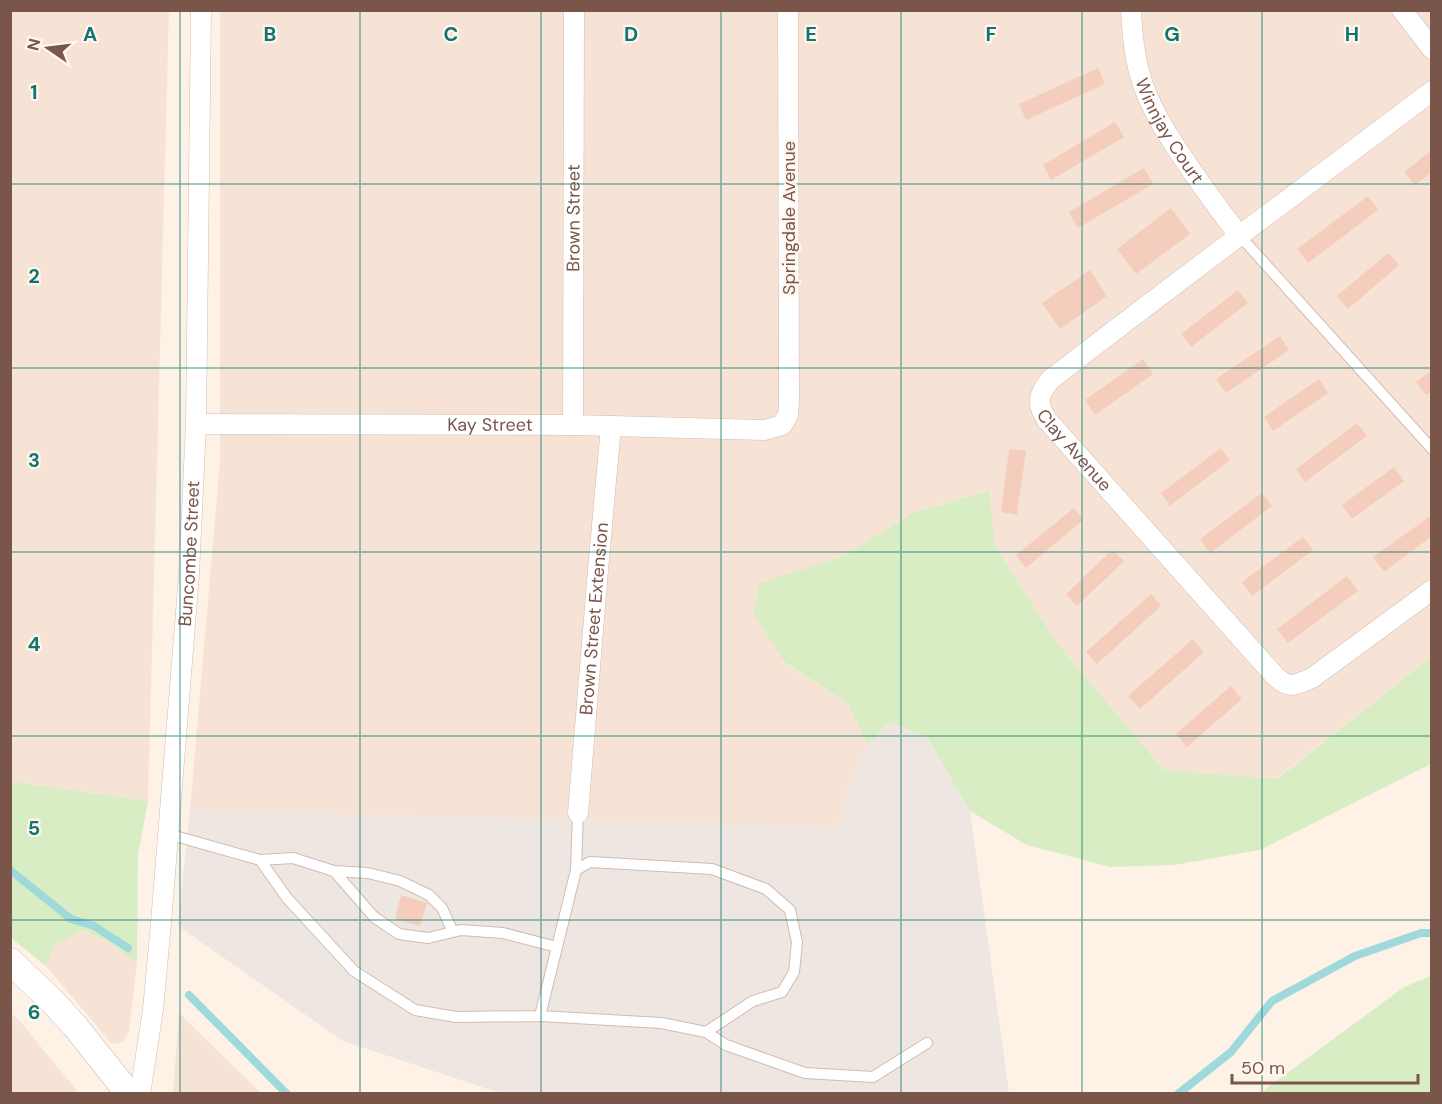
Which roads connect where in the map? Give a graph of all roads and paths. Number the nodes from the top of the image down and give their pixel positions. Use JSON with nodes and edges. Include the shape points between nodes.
{"nodes":[{"id":1,"x":201,"y":10,"type":"edge"},
{"id":2,"x":574,"y":10,"type":"edge"},
{"id":3,"x":788,"y":10,"type":"edge"},
{"id":4,"x":1131,"y":10,"type":"edge"},
{"id":5,"x":1402,"y":10,"type":"edge"},
{"id":6,"x":1431,"y":49,"type":"edge"},
{"id":7,"x":1431,"y":91,"type":"edge"},
{"id":8,"x":1240,"y":236,"type":"junction"},
{"id":9,"x":196,"y":424,"type":"junction"},
{"id":10,"x":573,"y":425,"type":"junction"},
{"id":11,"x":783,"y":425,"type":"joint"},
{"id":12,"x":611,"y":426,"type":"junction"},
{"id":13,"x":1431,"y":449,"type":"edge"},
{"id":14,"x":1431,"y":590,"type":"edge"},
{"id":15,"x":578,"y":813,"type":"joint"},
{"id":16,"x":168,"y":834,"type":"junction"},
{"id":17,"x":260,"y":860,"type":"junction"},
{"id":18,"x":576,"y":870,"type":"junction"},
{"id":19,"x":334,"y":871,"type":"junction"},
{"id":20,"x":453,"y":933,"type":"junction"},
{"id":21,"x":557,"y":947,"type":"junction"},
{"id":22,"x":10,"y":961,"type":"edge"},
{"id":23,"x":540,"y":1016,"type":"junction"},
{"id":24,"x":706,"y":1032,"type":"junction"},
{"id":25,"x":927,"y":1043,"type":"dead end"},
{"id":26,"x":129,"y":1094,"type":"edge"},
{"id":27,"x":140,"y":1094,"type":"edge"}],
"edges":[{"from":1,"to":9,"type":"street","name":"Buncombe Street"},
{"from":2,"to":10,"type":"street","name":"Brown Street"},
{"from":3,"to":11,"type":"street","name":"Springdale Avenue","via":[[789,402]]},
{"from":4,"to":8,"type":"street","name":"Winnjay Court","via":[[1134,50],[1149,100],[1208,195]]},
{"from":5,"to":6,"type":"street"},
{"from":7,"to":8,"type":"street","name":"Clay Avenue"},
{"from":8,"to":13,"type":"lane"},
{"from":8,"to":14,"type":"street","name":"Clay Avenue","via":[[1050,380],[1042,390],[1042,412],[1283,682],[1293,686],[1312,678]]},
{"from":9,"to":10,"type":"street","name":"Kay Street"},
{"from":9,"to":16,"type":"street","name":"Buncombe Street","via":[[189,576]]},
{"from":10,"to":12,"type":"street","name":"Kay Street"},
{"from":11,"to":12,"type":"street","name":"Kay Street","via":[[765,430]]},
{"from":12,"to":15,"type":"street","name":"Brown Street Extension"},
{"from":15,"to":18,"type":"lane"},
{"from":16,"to":17,"type":"lane"},
{"from":16,"to":27,"type":"street","name":"Buncombe Street","via":[[153,1010]]},
{"from":17,"to":19,"type":"lane","via":[[293,858]]},
{"from":17,"to":23,"type":"lane","via":[[287,898],[354,970],[415,1010],[456,1017]]},
{"from":18,"to":21,"type":"lane"},
{"from":18,"to":24,"type":"lane","via":[[590,862],[712,869],[766,889],[790,910],[797,942],[794,972],[782,992],[753,1001]]},
{"from":19,"to":20,"type":"lane","via":[[368,873],[429,895],[442,908]]},
{"from":19,"to":20,"type":"lane","via":[[374,917],[399,934],[428,938]]},
{"from":20,"to":21,"type":"lane","via":[[503,933]]},
{"from":21,"to":23,"type":"lane"},
{"from":22,"to":26,"type":"street","via":[[75,1026]]},
{"from":23,"to":24,"type":"lane","via":[[661,1023]]},
{"from":24,"to":25,"type":"lane","via":[[726,1045],[805,1073],[873,1077]]}]}
